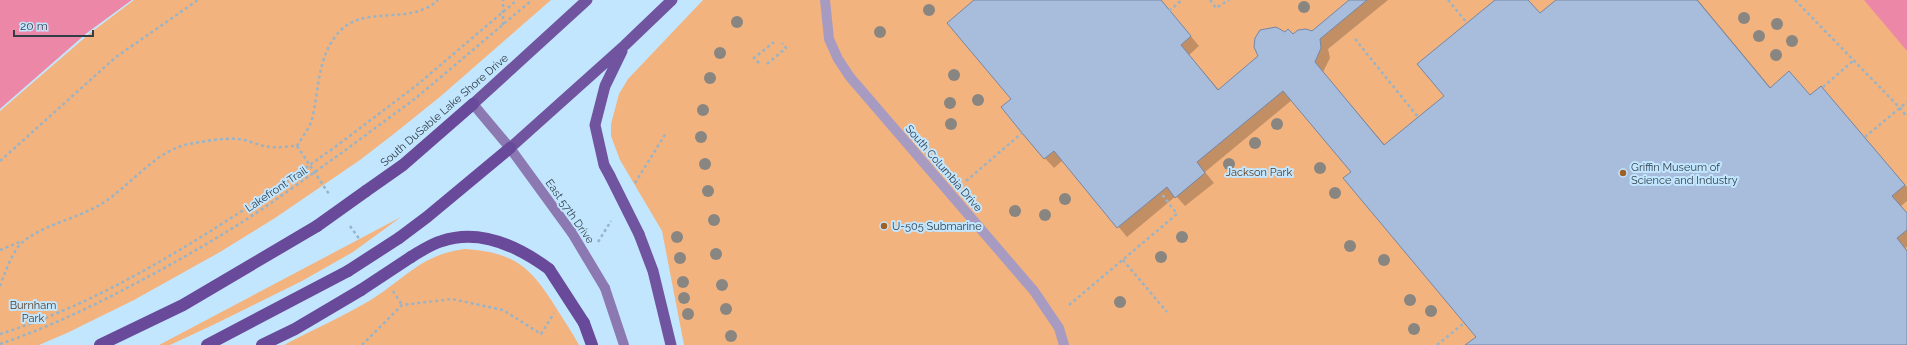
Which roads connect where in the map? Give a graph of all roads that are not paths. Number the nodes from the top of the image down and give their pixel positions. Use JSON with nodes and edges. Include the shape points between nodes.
{"nodes":[{"id":1,"x":587,"y":0,"type":"edge"},
{"id":2,"x":672,"y":0,"type":"edge"},
{"id":3,"x":825,"y":0,"type":"edge"},
{"id":4,"x":625,"y":45,"type":"junction"},
{"id":5,"x":473,"y":104,"type":"junction"},
{"id":6,"x":510,"y":148,"type":"junction"},
{"id":7,"x":100,"y":345,"type":"edge"},
{"id":8,"x":207,"y":345,"type":"edge"},
{"id":9,"x":262,"y":345,"type":"edge"},
{"id":10,"x":592,"y":345,"type":"edge"},
{"id":11,"x":624,"y":345,"type":"edge"},
{"id":12,"x":671,"y":345,"type":"edge"},
{"id":13,"x":1064,"y":345,"type":"edge"}],
"edges":[{"from":1,"to":5,"type":"highway","name":"South DuSable Lake Shore Drive"},
{"from":2,"to":4,"type":"highway"},
{"from":3,"to":13,"type":"lane","name":"South Columbia Drive","via":[[828,39],[850,77],[1034,291],[1059,328]]},
{"from":4,"to":6,"type":"highway"},
{"from":4,"to":12,"type":"highway","bridge":true,"via":[[605,86],[595,125],[604,165],[639,234],[653,271]]},
{"from":5,"to":6,"type":"main road","name":"East 57th Drive"},
{"from":5,"to":7,"type":"highway","name":"South DuSable Lake Shore Drive","bridge":true,"via":[[403,165],[317,226],[183,305]]},
{"from":6,"to":8,"type":"highway","bridge":true,"via":[[427,218],[348,271]]},
{"from":6,"to":11,"type":"main road","name":"East 57th Drive","bridge":true,"via":[[572,233],[605,288]]},
{"from":9,"to":10,"type":"highway","bridge":true,"via":[[295,329],[361,290],[411,256],[442,241],[478,237],[509,244],[549,269],[584,323]]}]}
